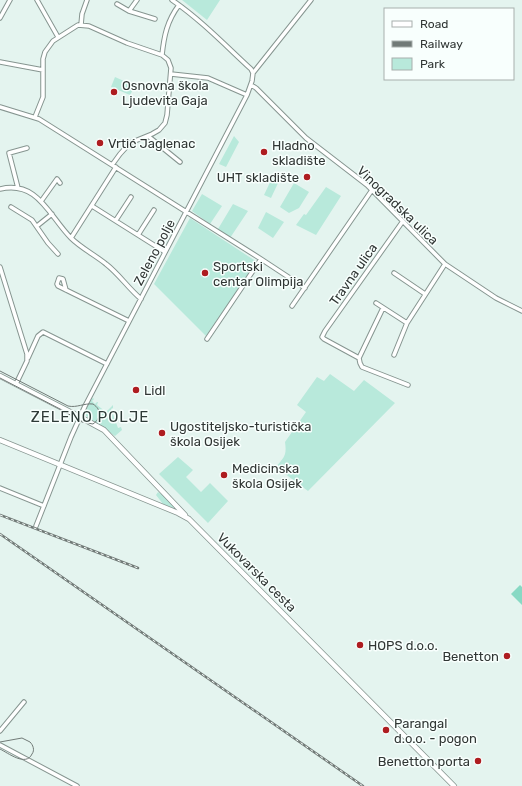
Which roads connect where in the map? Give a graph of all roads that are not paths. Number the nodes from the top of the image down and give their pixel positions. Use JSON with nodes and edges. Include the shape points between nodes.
{"nodes":[{"id":1,"x":10,"y":0,"type":"edge"},
{"id":2,"x":37,"y":0,"type":"edge"},
{"id":3,"x":86,"y":0,"type":"edge"},
{"id":4,"x":137,"y":0,"type":"edge"},
{"id":5,"x":172,"y":0,"type":"edge"},
{"id":6,"x":311,"y":0,"type":"edge"},
{"id":7,"x":117,"y":4,"type":"dead end"},
{"id":8,"x":179,"y":5,"type":"junction"},
{"id":9,"x":129,"y":11,"type":"junction"},
{"id":10,"x":0,"y":18,"type":"edge"},
{"id":11,"x":155,"y":19,"type":"dead end"},
{"id":12,"x":81,"y":24,"type":"junction"},
{"id":13,"x":58,"y":37,"type":"junction"},
{"id":14,"x":162,"y":55,"type":"junction"},
{"id":15,"x":0,"y":62,"type":"edge"},
{"id":16,"x":43,"y":70,"type":"junction"},
{"id":17,"x":253,"y":73,"type":"junction"},
{"id":18,"x":171,"y":74,"type":"junction"},
{"id":19,"x":251,"y":85,"type":"junction"},
{"id":20,"x":247,"y":95,"type":"junction"},
{"id":21,"x":0,"y":107,"type":"edge"},
{"id":22,"x":35,"y":117,"type":"junction"},
{"id":23,"x":148,"y":136,"type":"junction"},
{"id":24,"x":27,"y":148,"type":"dead end"},
{"id":25,"x":180,"y":162,"type":"dead end"},
{"id":26,"x":114,"y":166,"type":"junction"},
{"id":27,"x":60,"y":183,"type":"dead end"},
{"id":28,"x":18,"y":188,"type":"junction"},
{"id":29,"x":0,"y":189,"type":"edge"},
{"id":30,"x":372,"y":190,"type":"junction"},
{"id":31,"x":131,"y":197,"type":"dead end"},
{"id":32,"x":42,"y":200,"type":"junction"},
{"id":33,"x":92,"y":206,"type":"junction"},
{"id":34,"x":11,"y":207,"type":"dead end"},
{"id":35,"x":154,"y":210,"type":"dead end"},
{"id":36,"x":186,"y":212,"type":"junction"},
{"id":37,"x":52,"y":214,"type":"junction"},
{"id":38,"x":116,"y":220,"type":"junction"},
{"id":39,"x":402,"y":221,"type":"junction"},
{"id":40,"x":37,"y":226,"type":"junction"},
{"id":41,"x":138,"y":235,"type":"junction"},
{"id":42,"x":71,"y":238,"type":"junction"},
{"id":43,"x":165,"y":252,"type":"junction"},
{"id":44,"x":58,"y":254,"type":"dead end"},
{"id":45,"x":261,"y":259,"type":"junction"},
{"id":46,"x":445,"y":264,"type":"junction"},
{"id":47,"x":0,"y":267,"type":"edge"},
{"id":48,"x":394,"y":273,"type":"dead end"},
{"id":49,"x":304,"y":288,"type":"junction"},
{"id":50,"x":66,"y":290,"type":"dead end"},
{"id":51,"x":425,"y":294,"type":"junction"},
{"id":52,"x":141,"y":299,"type":"junction"},
{"id":53,"x":376,"y":303,"type":"dead end"},
{"id":54,"x":292,"y":306,"type":"dead end"},
{"id":55,"x":383,"y":308,"type":"junction"},
{"id":56,"x":522,"y":311,"type":"edge"},
{"id":57,"x":129,"y":321,"type":"junction"},
{"id":58,"x":407,"y":322,"type":"junction"},
{"id":59,"x":207,"y":339,"type":"dead end"},
{"id":60,"x":394,"y":355,"type":"dead end"},
{"id":61,"x":359,"y":358,"type":"junction"},
{"id":62,"x":27,"y":361,"type":"junction"},
{"id":63,"x":107,"y":364,"type":"junction"},
{"id":64,"x":0,"y":376,"type":"edge"},
{"id":65,"x":16,"y":384,"type":"junction"},
{"id":66,"x":408,"y":385,"type":"dead end"},
{"id":67,"x":80,"y":416,"type":"junction"},
{"id":68,"x":0,"y":440,"type":"edge"},
{"id":69,"x":60,"y":465,"type":"junction"},
{"id":70,"x":0,"y":488,"type":"edge"},
{"id":71,"x":44,"y":506,"type":"junction"},
{"id":72,"x":188,"y":518,"type":"junction"},
{"id":73,"x":36,"y":526,"type":"dead end"},
{"id":74,"x":24,"y":702,"type":"dead end"},
{"id":75,"x":0,"y":731,"type":"edge"},
{"id":76,"x":0,"y":745,"type":"edge"},
{"id":77,"x":77,"y":786,"type":"edge"},
{"id":78,"x":454,"y":786,"type":"edge"}],
"edges":[{"from":1,"to":10,"type":"street"},
{"from":2,"to":13,"type":"street"},
{"from":3,"to":12,"type":"street"},
{"from":4,"to":9,"type":"street"},
{"from":5,"to":8,"type":"street"},
{"from":6,"to":17,"type":"street","name":"Zeleno polje"},
{"from":7,"to":9,"type":"street"},
{"from":8,"to":14,"type":"street","via":[[171,16],[166,30]]},
{"from":8,"to":17,"type":"street","via":[[220,39]]},
{"from":9,"to":11,"type":"street"},
{"from":12,"to":13,"type":"street"},
{"from":12,"to":14,"type":"street"},
{"from":13,"to":16,"type":"street","via":[[46,52]]},
{"from":14,"to":18,"type":"street","via":[[170,64]]},
{"from":15,"to":16,"type":"street"},
{"from":16,"to":22,"type":"street","via":[[43,97]]},
{"from":17,"to":19,"type":"street","name":"Zeleno polje"},
{"from":18,"to":20,"type":"street","via":[[208,78]]},
{"from":18,"to":23,"type":"street","via":[[165,123]]},
{"from":19,"to":20,"type":"street","name":"Zeleno polje"},
{"from":19,"to":30,"type":"street","name":"Vinogradska ulica","via":[[306,138]]},
{"from":20,"to":36,"type":"street","name":"Zeleno polje"},
{"from":21,"to":22,"type":"street"},
{"from":22,"to":26,"type":"street"},
{"from":23,"to":25,"type":"street"},
{"from":23,"to":26,"type":"street","via":[[130,143]]},
{"from":24,"to":28,"type":"street","via":[[9,153]]},
{"from":26,"to":33,"type":"street"},
{"from":26,"to":36,"type":"street"},
{"from":27,"to":32,"type":"street","via":[[57,179]]},
{"from":28,"to":29,"type":"street"},
{"from":28,"to":32,"type":"street"},
{"from":30,"to":39,"type":"street","name":"Vinogradska ulica"},
{"from":30,"to":49,"type":"street"},
{"from":31,"to":38,"type":"street"},
{"from":32,"to":37,"type":"street"},
{"from":33,"to":38,"type":"street"},
{"from":33,"to":42,"type":"street"},
{"from":34,"to":40,"type":"street"},
{"from":35,"to":41,"type":"street"},
{"from":36,"to":43,"type":"street","name":"Zeleno polje"},
{"from":36,"to":45,"type":"street"},
{"from":37,"to":40,"type":"street"},
{"from":37,"to":42,"type":"street"},
{"from":38,"to":41,"type":"street"},
{"from":39,"to":46,"type":"street","name":"Vinogradska ulica"},
{"from":39,"to":61,"type":"street","name":"Travna ulica","via":[[322,336]]},
{"from":40,"to":44,"type":"street"},
{"from":41,"to":43,"type":"street"},
{"from":42,"to":52,"type":"street","via":[[110,268]]},
{"from":43,"to":52,"type":"street","name":"Zeleno polje"},
{"from":45,"to":49,"type":"street"},
{"from":45,"to":59,"type":"street"},
{"from":46,"to":51,"type":"street"},
{"from":46,"to":56,"type":"street","name":"Vinogradska ulica","via":[[496,298]]},
{"from":47,"to":62,"type":"street","via":[[26,350]]},
{"from":48,"to":51,"type":"street"},
{"from":49,"to":54,"type":"street"},
{"from":50,"to":57,"type":"street"},
{"from":51,"to":58,"type":"street"},
{"from":52,"to":57,"type":"street","name":"Zeleno polje"},
{"from":53,"to":55,"type":"street"},
{"from":55,"to":58,"type":"street"},
{"from":55,"to":61,"type":"street"},
{"from":57,"to":63,"type":"street","name":"Zeleno polje"},
{"from":58,"to":60,"type":"street"},
{"from":61,"to":66,"type":"street","via":[[362,367]]},
{"from":62,"to":63,"type":"street","via":[[38,336],[44,333]]},
{"from":62,"to":65,"type":"street"},
{"from":63,"to":67,"type":"street","name":"Zeleno polje"},
{"from":64,"to":65,"type":"main road"},
{"from":65,"to":67,"type":"main road"},
{"from":67,"to":69,"type":"street","name":"Zeleno polje"},
{"from":67,"to":72,"type":"main road","via":[[101,428]]},
{"from":68,"to":69,"type":"main road","name":"Vukovarska cesta"},
{"from":69,"to":71,"type":"street","name":"Zeleno polje"},
{"from":69,"to":72,"type":"main road","name":"Vukovarska cesta"},
{"from":70,"to":71,"type":"street"},
{"from":71,"to":73,"type":"street","name":"Zeleno polje"},
{"from":72,"to":78,"type":"main road","name":"Vukovarska cesta"},
{"from":74,"to":75,"type":"street"},
{"from":76,"to":77,"type":"street"}]}
